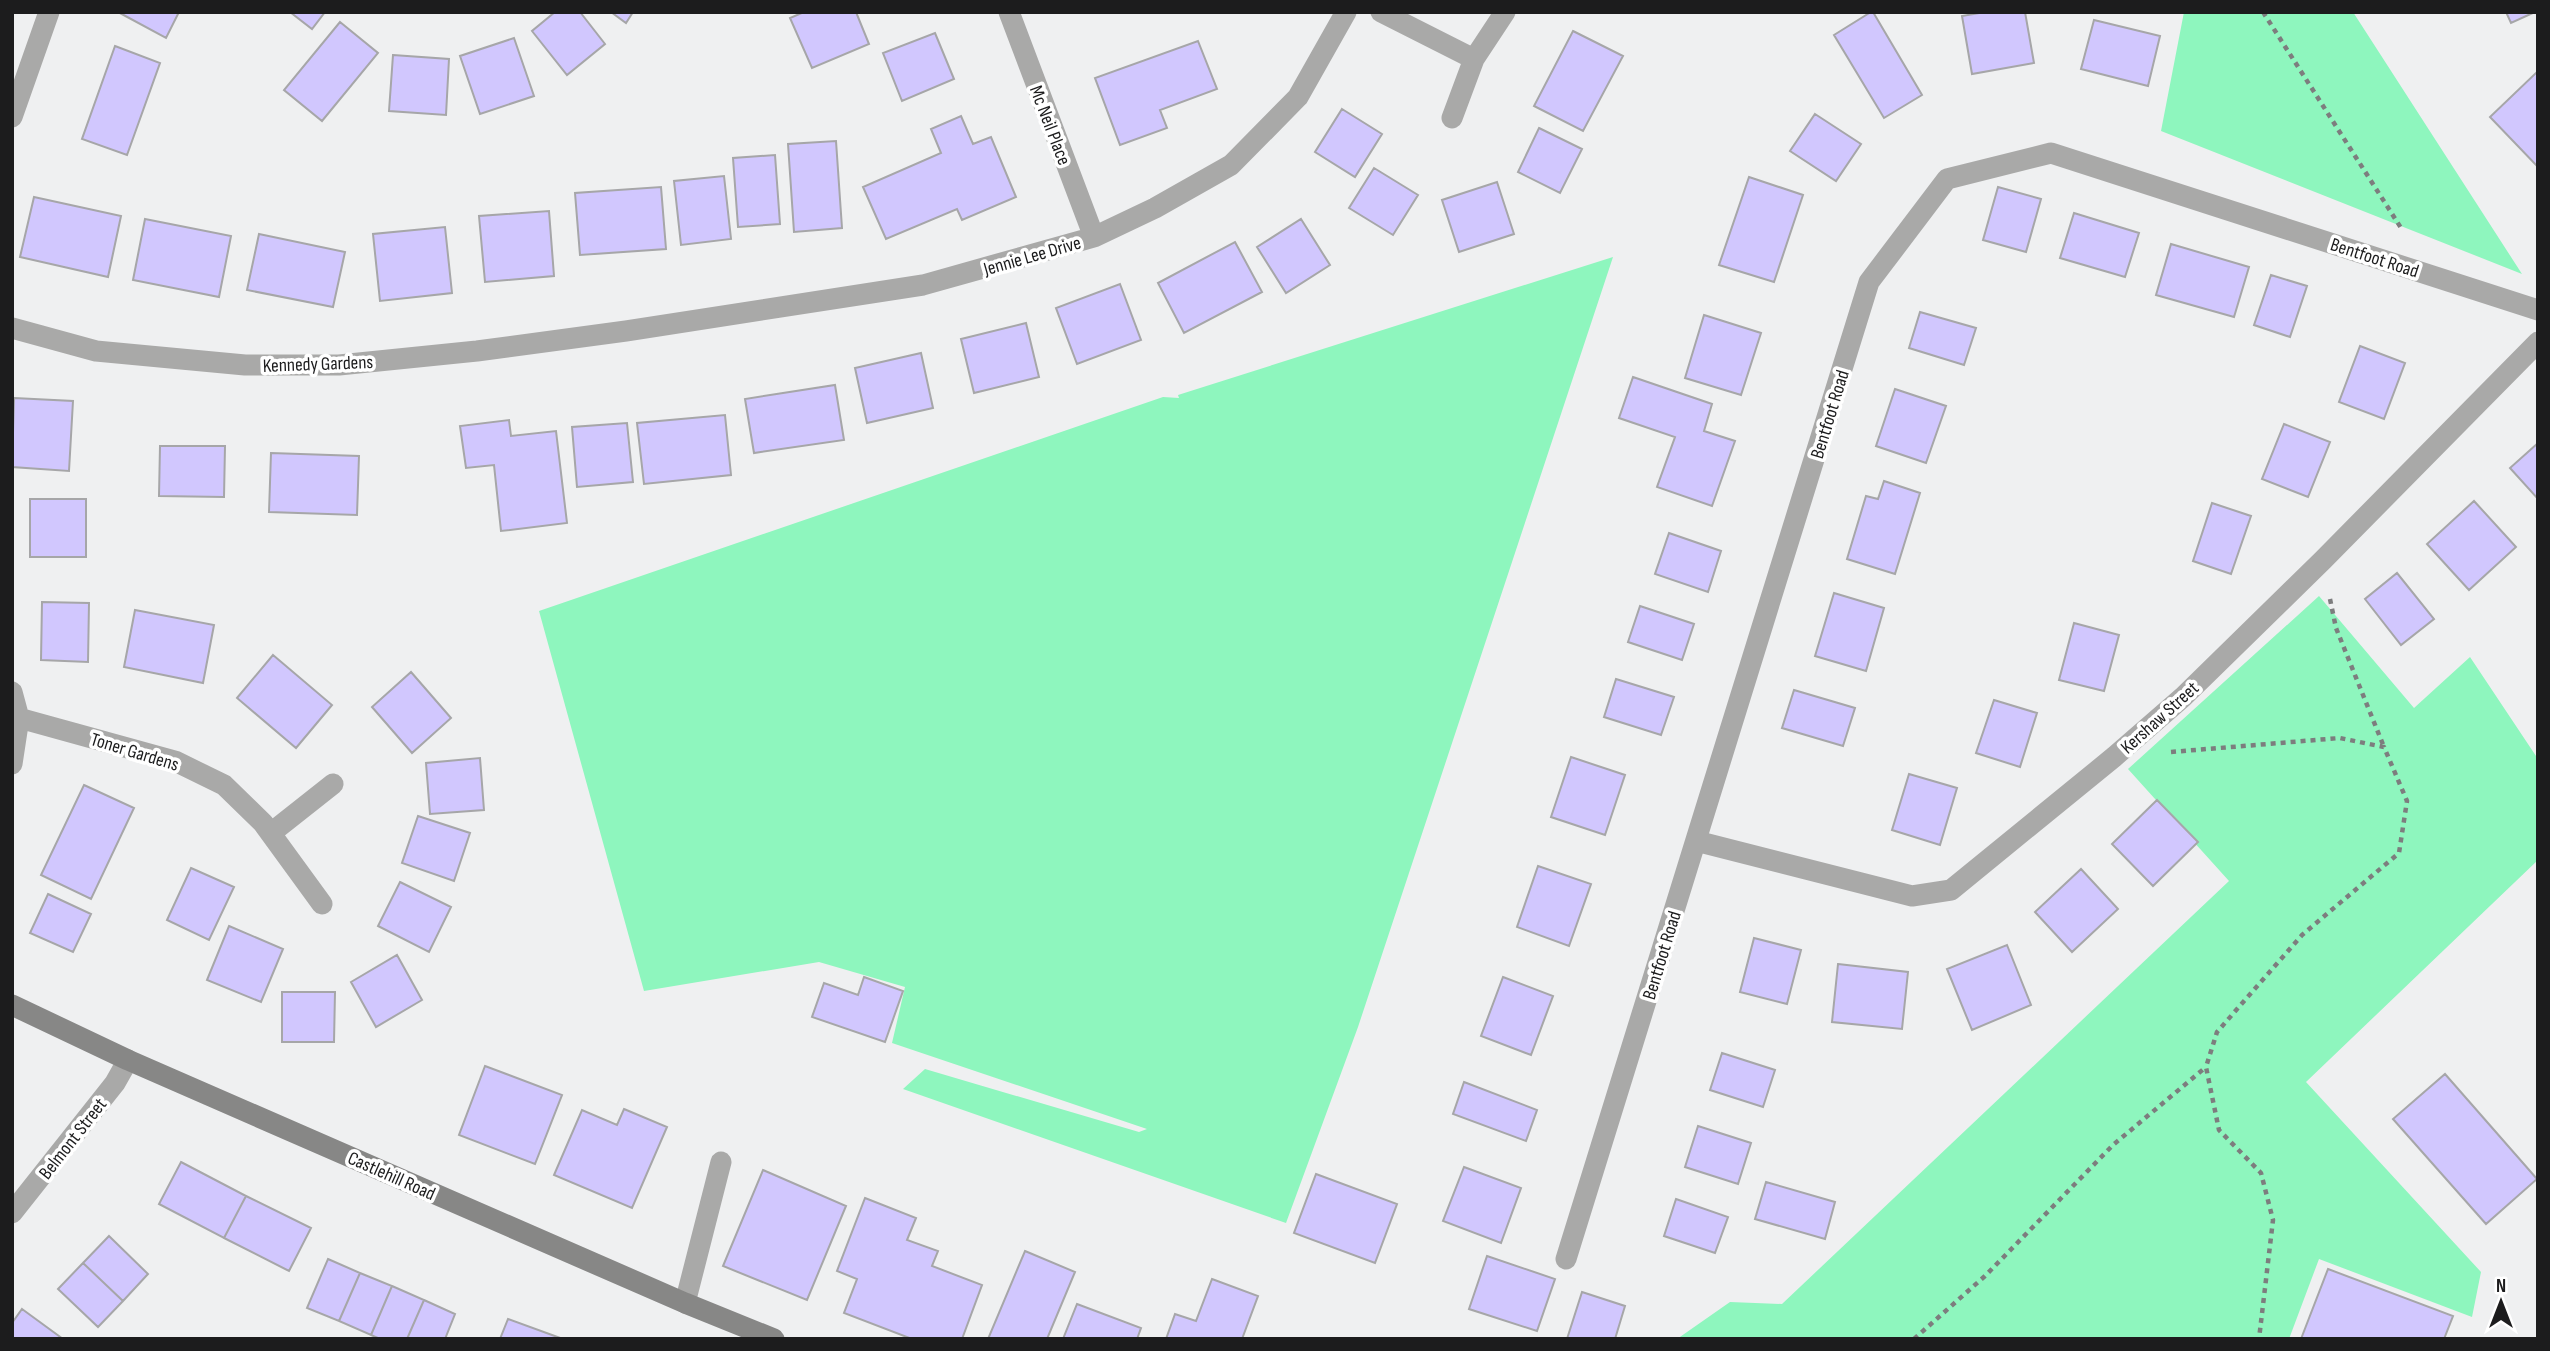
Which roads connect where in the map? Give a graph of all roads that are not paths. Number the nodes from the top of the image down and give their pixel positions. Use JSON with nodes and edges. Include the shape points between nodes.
{"nodes":[{"id":1,"x":49,"y":12,"type":"edge"},
{"id":2,"x":1009,"y":12,"type":"edge"},
{"id":3,"x":1346,"y":12,"type":"edge"},
{"id":4,"x":1381,"y":12,"type":"edge"},
{"id":5,"x":1505,"y":12,"type":"edge"},
{"id":6,"x":1474,"y":59,"type":"junction"},
{"id":7,"x":12,"y":117,"type":"edge"},
{"id":8,"x":1452,"y":118,"type":"dead end"},
{"id":9,"x":1094,"y":237,"type":"junction"},
{"id":10,"x":2538,"y":310,"type":"edge"},
{"id":11,"x":12,"y":328,"type":"edge"},
{"id":12,"x":626,"y":331,"type":"joint"},
{"id":13,"x":2538,"y":342,"type":"edge"},
{"id":14,"x":12,"y":692,"type":"edge"},
{"id":15,"x":19,"y":718,"type":"junction"},
{"id":16,"x":12,"y":764,"type":"edge"},
{"id":17,"x":333,"y":784,"type":"dead end"},
{"id":18,"x":271,"y":834,"type":"junction"},
{"id":19,"x":1696,"y":841,"type":"junction"},
{"id":20,"x":322,"y":904,"type":"dead end"},
{"id":21,"x":12,"y":1005,"type":"edge"},
{"id":22,"x":128,"y":1060,"type":"junction"},
{"id":23,"x":721,"y":1162,"type":"dead end"},
{"id":24,"x":12,"y":1213,"type":"edge"},
{"id":25,"x":1566,"y":1259,"type":"dead end"},
{"id":26,"x":685,"y":1303,"type":"junction"},
{"id":27,"x":774,"y":1339,"type":"edge"}],
"edges":[{"from":1,"to":7,"type":"street"},
{"from":2,"to":9,"type":"street","name":"Mc Neil Place"},
{"from":3,"to":9,"type":"street","name":"Jennie Lee Drive","via":[[1298,97],[1231,165]]},
{"from":4,"to":6,"type":"street"},
{"from":5,"to":6,"type":"street"},
{"from":6,"to":8,"type":"street"},
{"from":9,"to":12,"type":"street","name":"Jennie Lee Drive","via":[[923,285]]},
{"from":10,"to":19,"type":"street","name":"Bentfoot Road","via":[[2052,153],[1947,179],[1870,282]]},
{"from":11,"to":12,"type":"street","name":"Kennedy Gardens","via":[[96,351],[245,365],[339,365]]},
{"from":13,"to":19,"type":"street","name":"Kershaw Street","via":[[2163,714],[1951,890],[1912,896]]},
{"from":14,"to":15,"type":"street"},
{"from":15,"to":16,"type":"street"},
{"from":15,"to":18,"type":"street","name":"Toner Gardens","via":[[175,761],[224,786]]},
{"from":17,"to":18,"type":"street"},
{"from":18,"to":20,"type":"street","name":"Toner Gardens"},
{"from":19,"to":25,"type":"street","name":"Bentfoot Road"},
{"from":21,"to":22,"type":"main road","name":"Castlehill Road"},
{"from":22,"to":24,"type":"street","name":"Belmont Street","via":[[115,1083]]},
{"from":22,"to":26,"type":"main road","name":"Castlehill Road"},
{"from":23,"to":26,"type":"street"},
{"from":26,"to":27,"type":"main road","name":"Castlehill Road"}]}
